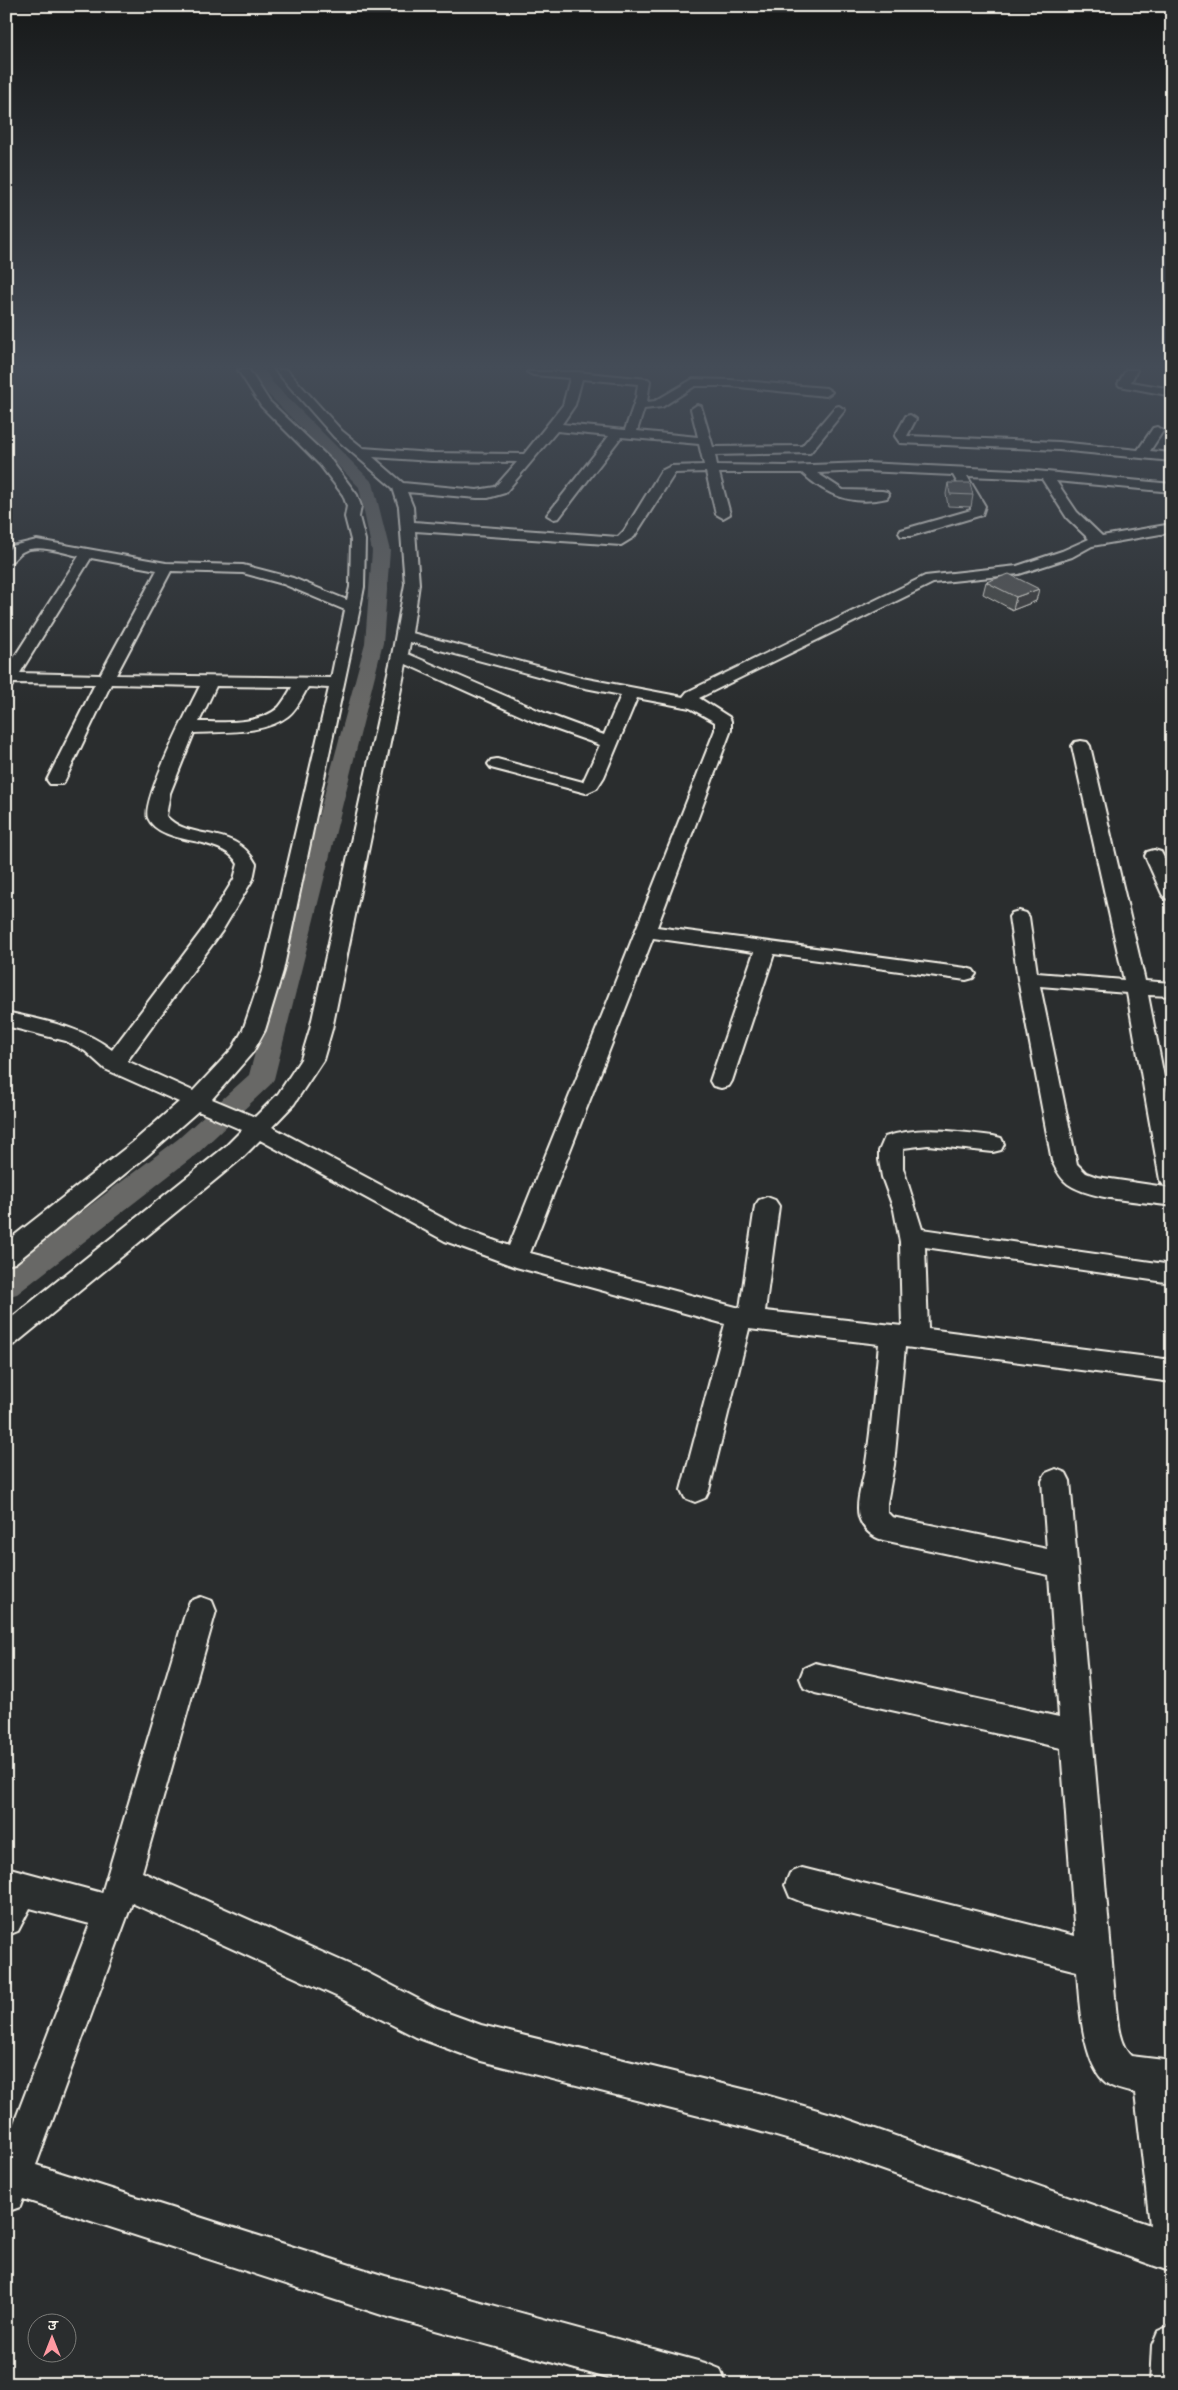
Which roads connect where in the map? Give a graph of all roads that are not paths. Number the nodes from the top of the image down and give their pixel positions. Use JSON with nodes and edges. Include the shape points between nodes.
{"nodes":[{"id":1,"x":339,"y":482,"type":"edge"},
{"id":2,"x":393,"y":482,"type":"edge"},
{"id":3,"x":506,"y":482,"type":"edge"},
{"id":4,"x":582,"y":482,"type":"edge"},
{"id":5,"x":661,"y":482,"type":"edge"},
{"id":6,"x":715,"y":482,"type":"edge"},
{"id":7,"x":819,"y":482,"type":"edge"},
{"id":8,"x":964,"y":482,"type":"edge"},
{"id":9,"x":1050,"y":482,"type":"edge"},
{"id":10,"x":1104,"y":482,"type":"edge"},
{"id":11,"x":399,"y":487,"type":"junction"},
{"id":12,"x":1172,"y":488,"type":"edge"},
{"id":13,"x":882,"y":495,"type":"dead end"},
{"id":14,"x":554,"y":514,"type":"dead end"},
{"id":15,"x":723,"y":514,"type":"dead end"},
{"id":16,"x":408,"y":526,"type":"junction"},
{"id":17,"x":1172,"y":528,"type":"edge"},
{"id":18,"x":906,"y":533,"type":"dead end"},
{"id":19,"x":1098,"y":540,"type":"junction"},
{"id":20,"x":88,"y":552,"type":"junction"},
{"id":21,"x":6,"y":560,"type":"edge"},
{"id":22,"x":166,"y":567,"type":"junction"},
{"id":23,"x":353,"y":608,"type":"junction"},
{"id":24,"x":403,"y":635,"type":"junction"},
{"id":25,"x":400,"y":656,"type":"junction"},
{"id":26,"x":106,"y":679,"type":"junction"},
{"id":27,"x":7,"y":680,"type":"edge"},
{"id":28,"x":210,"y":681,"type":"junction"},
{"id":29,"x":302,"y":683,"type":"junction"},
{"id":30,"x":338,"y":683,"type":"junction"},
{"id":31,"x":631,"y":692,"type":"junction"},
{"id":32,"x":692,"y":704,"type":"junction"},
{"id":33,"x":189,"y":728,"type":"junction"},
{"id":34,"x":609,"y":742,"type":"junction"},
{"id":35,"x":1081,"y":746,"type":"dead end"},
{"id":36,"x":497,"y":764,"type":"dead end"},
{"id":37,"x":56,"y":780,"type":"dead end"},
{"id":38,"x":1154,"y":856,"type":"dead end"},
{"id":39,"x":1172,"y":894,"type":"edge"},
{"id":40,"x":1019,"y":916,"type":"dead end"},
{"id":41,"x":646,"y":931,"type":"junction"},
{"id":42,"x":766,"y":947,"type":"junction"},
{"id":43,"x":966,"y":974,"type":"dead end"},
{"id":44,"x":1028,"y":979,"type":"junction"},
{"id":45,"x":1136,"y":987,"type":"junction"},
{"id":46,"x":1172,"y":990,"type":"edge"},
{"id":47,"x":6,"y":1019,"type":"edge"},
{"id":48,"x":113,"y":1064,"type":"junction"},
{"id":49,"x":721,"y":1081,"type":"dead end"},
{"id":50,"x":201,"y":1103,"type":"junction"},
{"id":51,"x":253,"y":1126,"type":"junction"},
{"id":52,"x":993,"y":1144,"type":"dead end"},
{"id":53,"x":1172,"y":1180,"type":"edge"},
{"id":54,"x":1172,"y":1197,"type":"edge"},
{"id":55,"x":767,"y":1206,"type":"dead end"},
{"id":56,"x":912,"y":1236,"type":"junction"},
{"id":57,"x":6,"y":1256,"type":"edge"},
{"id":58,"x":516,"y":1258,"type":"junction"},
{"id":59,"x":1172,"y":1274,"type":"edge"},
{"id":60,"x":745,"y":1319,"type":"junction"},
{"id":61,"x":904,"y":1336,"type":"junction"},
{"id":62,"x":6,"y":1337,"type":"edge"},
{"id":63,"x":1172,"y":1371,"type":"edge"},
{"id":64,"x":1056,"y":1481,"type":"dead end"},
{"id":65,"x":695,"y":1490,"type":"dead end"},
{"id":66,"x":1062,"y":1564,"type":"junction"},
{"id":67,"x":201,"y":1611,"type":"dead end"},
{"id":68,"x":815,"y":1678,"type":"dead end"},
{"id":69,"x":1076,"y":1736,"type":"junction"},
{"id":70,"x":802,"y":1885,"type":"dead end"},
{"id":71,"x":14,"y":1886,"type":"edge"},
{"id":72,"x":118,"y":1897,"type":"junction"},
{"id":73,"x":6,"y":1920,"type":"edge"},
{"id":74,"x":1094,"y":1958,"type":"junction"},
{"id":75,"x":1161,"y":2078,"type":"edge"},
{"id":76,"x":10,"y":2185,"type":"edge"},
{"id":77,"x":1172,"y":2245,"type":"edge"},
{"id":78,"x":1172,"y":2252,"type":"edge"},
{"id":79,"x":1172,"y":2346,"type":"edge"},
{"id":80,"x":706,"y":2384,"type":"edge"},
{"id":81,"x":1171,"y":2384,"type":"edge"}],
"edges":[{"from":1,"to":23,"type":"street","via":[[353,500],[352,517],[358,540]]},
{"from":2,"to":11,"type":"street"},
{"from":3,"to":11,"type":"street","via":[[496,492],[477,494]]},
{"from":4,"to":14,"type":"street"},
{"from":5,"to":16,"type":"street","via":[[629,534],[621,541]]},
{"from":6,"to":15,"type":"street"},
{"from":7,"to":13,"type":"street","via":[[831,492],[849,496]]},
{"from":8,"to":18,"type":"street","via":[[978,506],[977,512]]},
{"from":9,"to":19,"type":"street","via":[[1072,515]]},
{"from":10,"to":12,"type":"street"},
{"from":11,"to":16,"type":"street"},
{"from":16,"to":24,"type":"street","via":[[412,584]]},
{"from":17,"to":19,"type":"street"},
{"from":19,"to":32,"type":"street","via":[[1019,570],[930,579],[693,695],[690,699]]},
{"from":20,"to":21,"type":"street","via":[[30,544],[17,549]]},
{"from":20,"to":22,"type":"street"},
{"from":20,"to":27,"type":"street"},
{"from":22,"to":23,"type":"street","via":[[223,567],[252,571],[288,581]]},
{"from":22,"to":26,"type":"street"},
{"from":23,"to":30,"type":"street"},
{"from":24,"to":25,"type":"street"},
{"from":24,"to":31,"type":"street","via":[[581,683]]},
{"from":25,"to":34,"type":"street","via":[[541,718]]},
{"from":25,"to":51,"type":"street","via":[[312,1060],[286,1099]]},
{"from":26,"to":27,"type":"street"},
{"from":26,"to":28,"type":"street"},
{"from":26,"to":37,"type":"street"},
{"from":28,"to":29,"type":"street"},
{"from":28,"to":33,"type":"street"},
{"from":29,"to":30,"type":"street"},
{"from":29,"to":33,"type":"street","via":[[290,704],[275,718],[258,723]]},
{"from":30,"to":50,"type":"street","via":[[262,1011],[242,1052],[209,1089]]},
{"from":31,"to":32,"type":"street"},
{"from":31,"to":34,"type":"street"},
{"from":32,"to":41,"type":"street","via":[[719,716],[724,721],[723,730]]},
{"from":33,"to":48,"type":"street","via":[[155,809],[157,818],[167,826],[232,846],[243,854],[247,865],[245,878],[215,928]]},
{"from":34,"to":36,"type":"street","via":[[595,777],[586,788]]},
{"from":35,"to":45,"type":"street"},
{"from":38,"to":39,"type":"street"},
{"from":40,"to":44,"type":"street"},
{"from":41,"to":42,"type":"street"},
{"from":41,"to":58,"type":"street"},
{"from":42,"to":43,"type":"street"},
{"from":42,"to":49,"type":"street"},
{"from":44,"to":45,"type":"street"},
{"from":44,"to":54,"type":"street","via":[[1068,1171],[1080,1180],[1103,1186]]},
{"from":45,"to":46,"type":"street"},
{"from":45,"to":53,"type":"street"},
{"from":47,"to":48,"type":"street","via":[[80,1038]]},
{"from":48,"to":50,"type":"street"},
{"from":50,"to":51,"type":"street"},
{"from":50,"to":57,"type":"street"},
{"from":51,"to":58,"type":"street","via":[[418,1217],[480,1246]]},
{"from":51,"to":62,"type":"street","via":[[234,1152]]},
{"from":52,"to":56,"type":"street","via":[[924,1138],[902,1139],[893,1143],[889,1151],[891,1166]]},
{"from":55,"to":60,"type":"street"},
{"from":56,"to":59,"type":"street"},
{"from":56,"to":61,"type":"street","via":[[915,1249]]},
{"from":58,"to":60,"type":"street"},
{"from":60,"to":61,"type":"street"},
{"from":60,"to":65,"type":"street"},
{"from":61,"to":63,"type":"street"},
{"from":61,"to":66,"type":"street","via":[[873,1516],[883,1528]]},
{"from":64,"to":66,"type":"street"},
{"from":66,"to":69,"type":"street"},
{"from":67,"to":72,"type":"street"},
{"from":68,"to":69,"type":"street"},
{"from":69,"to":74,"type":"street"},
{"from":70,"to":74,"type":"street"},
{"from":71,"to":72,"type":"street"},
{"from":71,"to":73,"type":"street"},
{"from":72,"to":76,"type":"street"},
{"from":72,"to":78,"type":"street","via":[[351,1984],[429,2024],[481,2043],[756,2111],[835,2134]]},
{"from":74,"to":75,"type":"street","via":[[1097,1997],[1110,2061],[1121,2071]]},
{"from":75,"to":77,"type":"street"},
{"from":76,"to":80,"type":"street","via":[[386,2296]]},
{"from":79,"to":81,"type":"street"}]}
